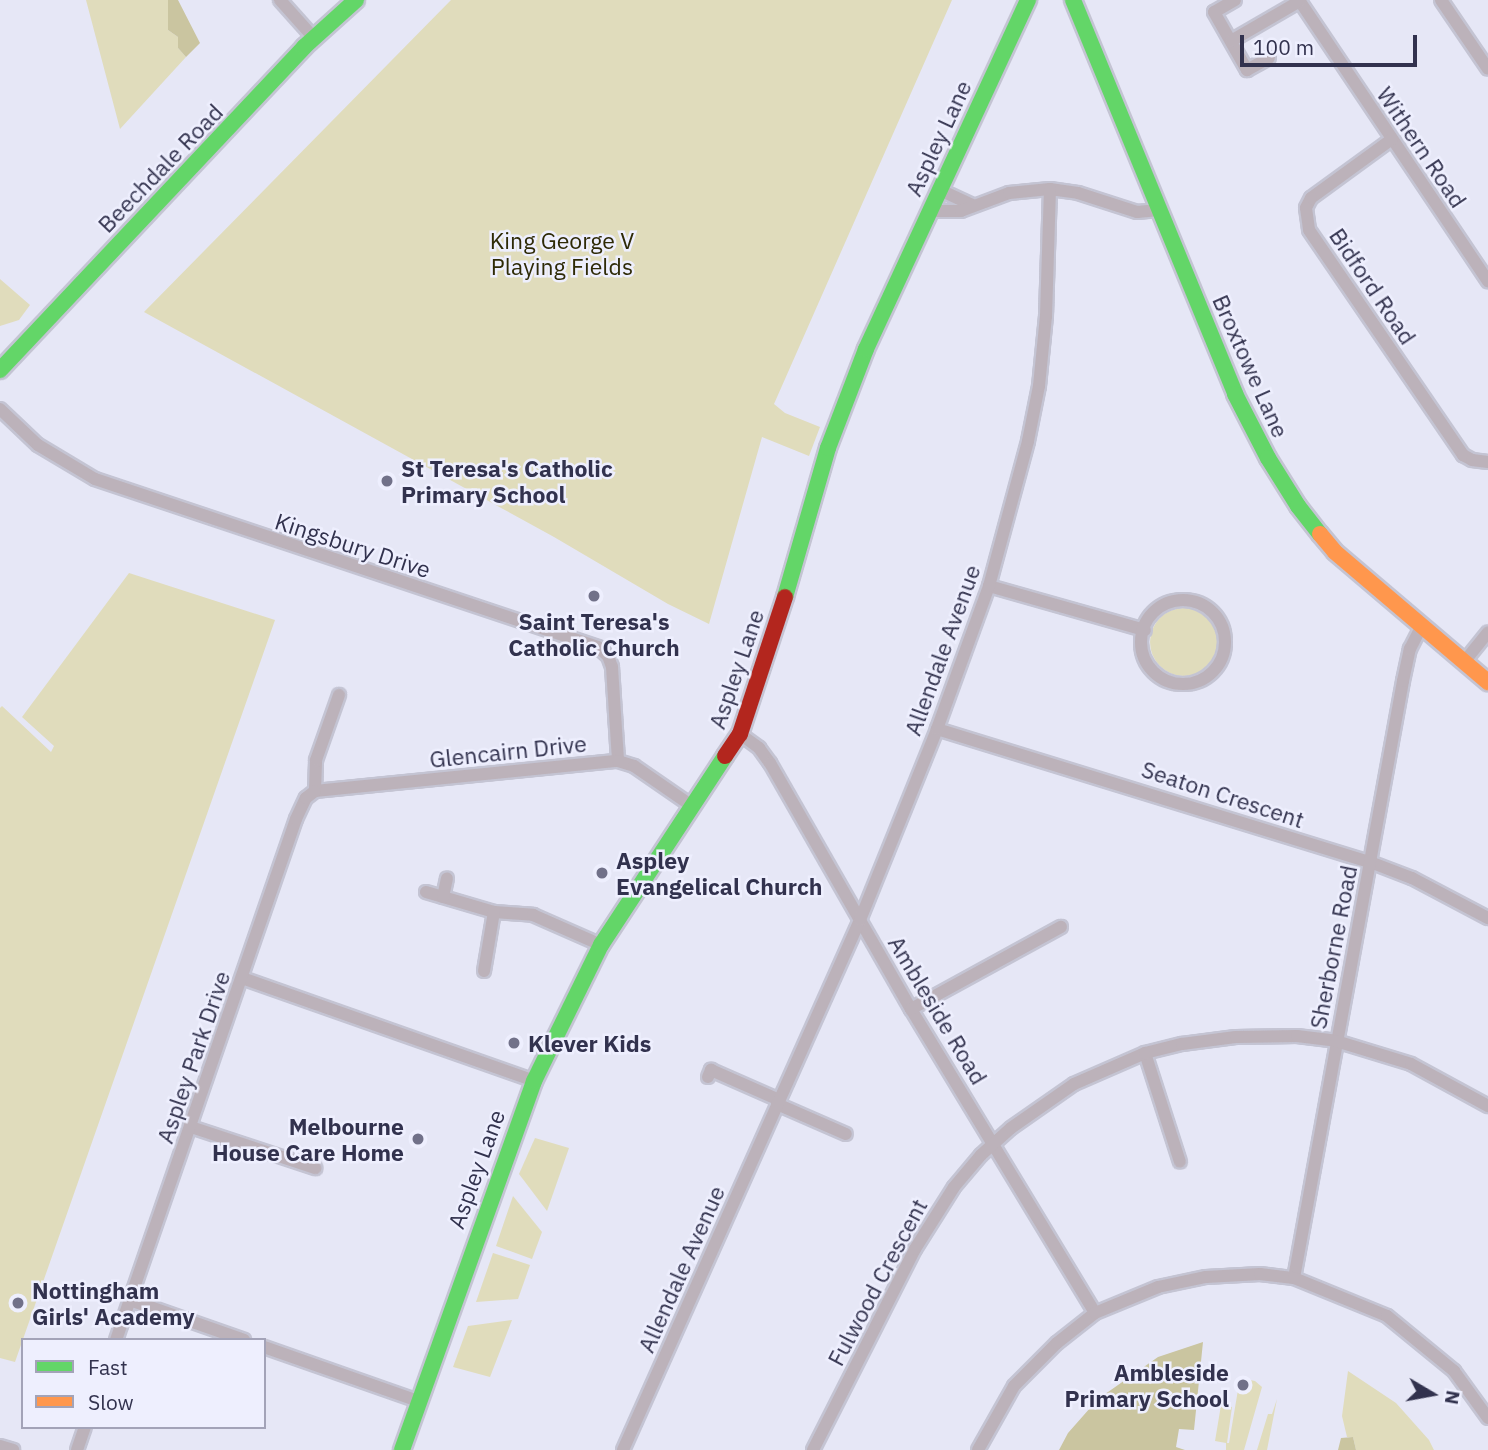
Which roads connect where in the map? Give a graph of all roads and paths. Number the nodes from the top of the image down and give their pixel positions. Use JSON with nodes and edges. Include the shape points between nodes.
{"nodes":[{"id":1,"x":279,"y":0,"type":"edge"},
{"id":2,"x":340,"y":0,"type":"edge"},
{"id":3,"x":356,"y":0,"type":"edge"},
{"id":4,"x":1028,"y":0,"type":"edge"},
{"id":5,"x":1073,"y":0,"type":"edge"},
{"id":6,"x":1300,"y":0,"type":"edge"},
{"id":7,"x":1441,"y":0,"type":"edge"},
{"id":8,"x":1235,"y":1,"type":"edge"},
{"id":9,"x":311,"y":34,"type":"junction"},
{"id":10,"x":1231,"y":41,"type":"junction"},
{"id":11,"x":1269,"y":58,"type":"dead end"},
{"id":12,"x":1488,"y":69,"type":"edge"},
{"id":13,"x":1392,"y":139,"type":"junction"},
{"id":14,"x":1050,"y":189,"type":"junction"},
{"id":15,"x":940,"y":190,"type":"junction"},
{"id":16,"x":972,"y":205,"type":"junction"},
{"id":17,"x":1159,"y":210,"type":"junction"},
{"id":18,"x":929,"y":211,"type":"junction"},
{"id":19,"x":1486,"y":275,"type":"edge"},
{"id":20,"x":0,"y":358,"type":"edge"},
{"id":21,"x":0,"y":370,"type":"edge"},
{"id":22,"x":0,"y":409,"type":"edge"},
{"id":23,"x":1488,"y":462,"type":"edge"},
{"id":24,"x":989,"y":586,"type":"junction"},
{"id":25,"x":1421,"y":627,"type":"junction"},
{"id":26,"x":1145,"y":630,"type":"junction"},
{"id":27,"x":1488,"y":632,"type":"edge"},
{"id":28,"x":1464,"y":662,"type":"junction"},
{"id":29,"x":1488,"y":682,"type":"edge"},
{"id":30,"x":339,"y":695,"type":"dead end"},
{"id":31,"x":937,"y":729,"type":"junction"},
{"id":32,"x":740,"y":734,"type":"junction"},
{"id":33,"x":618,"y":761,"type":"junction"},
{"id":34,"x":315,"y":791,"type":"junction"},
{"id":35,"x":692,"y":806,"type":"junction"},
{"id":36,"x":1370,"y":862,"type":"junction"},
{"id":37,"x":447,"y":878,"type":"dead end"},
{"id":38,"x":426,"y":892,"type":"dead end"},
{"id":39,"x":443,"y":897,"type":"junction"},
{"id":40,"x":494,"y":912,"type":"junction"},
{"id":41,"x":1488,"y":918,"type":"edge"},
{"id":42,"x":860,"y":920,"type":"junction"},
{"id":43,"x":1061,"y":927,"type":"dead end"},
{"id":44,"x":601,"y":945,"type":"junction"},
{"id":45,"x":484,"y":971,"type":"dead end"},
{"id":46,"x":242,"y":978,"type":"junction"},
{"id":47,"x":911,"y":1009,"type":"junction"},
{"id":48,"x":1336,"y":1041,"type":"junction"},
{"id":49,"x":1146,"y":1053,"type":"junction"},
{"id":50,"x":708,"y":1077,"type":"dead end"},
{"id":51,"x":534,"y":1081,"type":"junction"},
{"id":52,"x":778,"y":1102,"type":"junction"},
{"id":53,"x":1488,"y":1106,"type":"edge"},
{"id":54,"x":191,"y":1127,"type":"junction"},
{"id":55,"x":846,"y":1134,"type":"dead end"},
{"id":56,"x":993,"y":1143,"type":"junction"},
{"id":57,"x":1180,"y":1162,"type":"dead end"},
{"id":58,"x":315,"y":1168,"type":"dead end"},
{"id":59,"x":1294,"y":1278,"type":"junction"},
{"id":60,"x":130,"y":1300,"type":"junction"},
{"id":61,"x":1096,"y":1313,"type":"junction"},
{"id":62,"x":117,"y":1338,"type":"edge"},
{"id":63,"x":238,"y":1338,"type":"edge"},
{"id":64,"x":266,"y":1348,"type":"edge"},
{"id":65,"x":418,"y":1401,"type":"junction"},
{"id":66,"x":1488,"y":1418,"type":"edge"},
{"id":67,"x":84,"y":1429,"type":"edge"},
{"id":68,"x":0,"y":1446,"type":"edge"},
{"id":69,"x":12,"y":1450,"type":"edge"},
{"id":70,"x":77,"y":1450,"type":"edge"},
{"id":71,"x":402,"y":1450,"type":"edge"},
{"id":72,"x":623,"y":1450,"type":"edge"},
{"id":73,"x":813,"y":1450,"type":"edge"},
{"id":74,"x":978,"y":1450,"type":"edge"}],
"edges":[{"from":1,"to":9,"type":"street"},
{"from":2,"to":9,"type":"main road","name":"Beechdale Road"},
{"from":3,"to":9,"type":"main road","name":"Beechdale Road"},
{"from":4,"to":15,"type":"main road","name":"Aspley Lane"},
{"from":5,"to":17,"type":"main road","name":"Broxtowe Lane"},
{"from":6,"to":10,"type":"street"},
{"from":6,"to":13,"type":"street","name":"Withern Road"},
{"from":7,"to":12,"type":"street"},
{"from":8,"to":10,"type":"street","via":[[1214,12]]},
{"from":9,"to":20,"type":"main road","name":"Beechdale Road","via":[[144,201]]},
{"from":9,"to":21,"type":"main road","name":"Beechdale Road"},
{"from":10,"to":11,"type":"street","via":[[1247,70]]},
{"from":13,"to":19,"type":"street","name":"Withern Road"},
{"from":13,"to":23,"type":"street","name":"Bidford Road","via":[[1311,198],[1306,208],[1309,230],[1463,455]]},
{"from":14,"to":16,"type":"street","via":[[1009,193]]},
{"from":14,"to":17,"type":"street","via":[[1137,212]]},
{"from":14,"to":24,"type":"street","name":"Allendale Avenue","via":[[1039,386]]},
{"from":15,"to":16,"type":"street"},
{"from":15,"to":18,"type":"main road","name":"Aspley Lane"},
{"from":16,"to":18,"type":"street","via":[[961,211]]},
{"from":17,"to":25,"type":"main road","name":"Broxtowe Lane","via":[[1235,394],[1273,467],[1335,552]]},
{"from":18,"to":32,"type":"main road","name":"Aspley Lane","via":[[892,288],[828,448],[771,647]]},
{"from":22,"to":33,"type":"street","name":"Kingsbury Drive","via":[[38,445],[95,479],[598,647],[612,667]]},
{"from":24,"to":26,"type":"street"},
{"from":24,"to":31,"type":"street","name":"Allendale Avenue"},
{"from":25,"to":28,"type":"main road","name":"Broxtowe Lane"},
{"from":25,"to":36,"type":"street","name":"Sherborne Road","via":[[1403,681]]},
{"from":26,"to":26,"type":"street","via":[[1150,612],[1171,599],[1212,609],[1226,636],[1217,671],[1194,684],[1156,676],[1140,653]]},
{"from":27,"to":28,"type":"street"},
{"from":28,"to":29,"type":"main road","name":"Broxtowe Lane"},
{"from":30,"to":34,"type":"street","via":[[316,760]]},
{"from":31,"to":36,"type":"street","name":"Seaton Crescent"},
{"from":31,"to":42,"type":"street","name":"Allendale Avenue"},
{"from":32,"to":35,"type":"main road","name":"Aspley Lane"},
{"from":32,"to":42,"type":"street","name":"Ambleside Road","via":[[760,748],[770,763]]},
{"from":33,"to":34,"type":"street","name":"Glencairn Drive"},
{"from":33,"to":35,"type":"street","name":"Glencairn Drive","via":[[634,766]]},
{"from":34,"to":46,"type":"street","name":"Aspley Park Drive","via":[[306,798],[296,819]]},
{"from":35,"to":44,"type":"main road","name":"Aspley Lane"},
{"from":36,"to":41,"type":"street","name":"Seaton Crescent","via":[[1412,878]]},
{"from":36,"to":48,"type":"street","name":"Sherborne Road"},
{"from":37,"to":39,"type":"street"},
{"from":38,"to":39,"type":"street"},
{"from":39,"to":40,"type":"street"},
{"from":40,"to":44,"type":"street","via":[[533,915]]},
{"from":40,"to":45,"type":"street"},
{"from":42,"to":47,"type":"street","name":"Ambleside Road"},
{"from":42,"to":52,"type":"street","name":"Allendale Avenue"},
{"from":43,"to":47,"type":"street"},
{"from":44,"to":51,"type":"main road","name":"Aspley Lane"},
{"from":46,"to":51,"type":"street"},
{"from":46,"to":54,"type":"street","name":"Aspley Park Drive"},
{"from":47,"to":56,"type":"street","name":"Ambleside Road"},
{"from":48,"to":49,"type":"street","name":"Fulwood Crescent","via":[[1236,1037]]},
{"from":48,"to":53,"type":"street","name":"Fulwood Crescent","via":[[1411,1063]]},
{"from":48,"to":59,"type":"street","name":"Sherborne Road"},
{"from":49,"to":56,"type":"street","name":"Fulwood Crescent","via":[[1073,1084]]},
{"from":49,"to":57,"type":"street"},
{"from":50,"to":52,"type":"street","via":[[711,1070]]},
{"from":51,"to":65,"type":"main road","name":"Aspley Lane"},
{"from":52,"to":55,"type":"street"},
{"from":52,"to":72,"type":"street","name":"Allendale Avenue"},
{"from":54,"to":58,"type":"street"},
{"from":54,"to":60,"type":"street","name":"Aspley Park Drive"},
{"from":56,"to":61,"type":"street","name":"Ambleside Road"},
{"from":56,"to":73,"type":"street","name":"Fulwood Crescent","via":[[933,1218]]},
{"from":59,"to":61,"type":"street","via":[[1259,1274],[1176,1281]]},
{"from":59,"to":66,"type":"street","via":[[1387,1316],[1454,1371]]},
{"from":60,"to":62,"type":"street","name":"Aspley Park Drive"},
{"from":60,"to":63,"type":"street"},
{"from":61,"to":74,"type":"street","via":[[1057,1343],[1014,1386]]},
{"from":64,"to":65,"type":"street"},
{"from":65,"to":71,"type":"main road","name":"Aspley Lane"},
{"from":67,"to":70,"type":"street"},
{"from":68,"to":69,"type":"street"}]}
